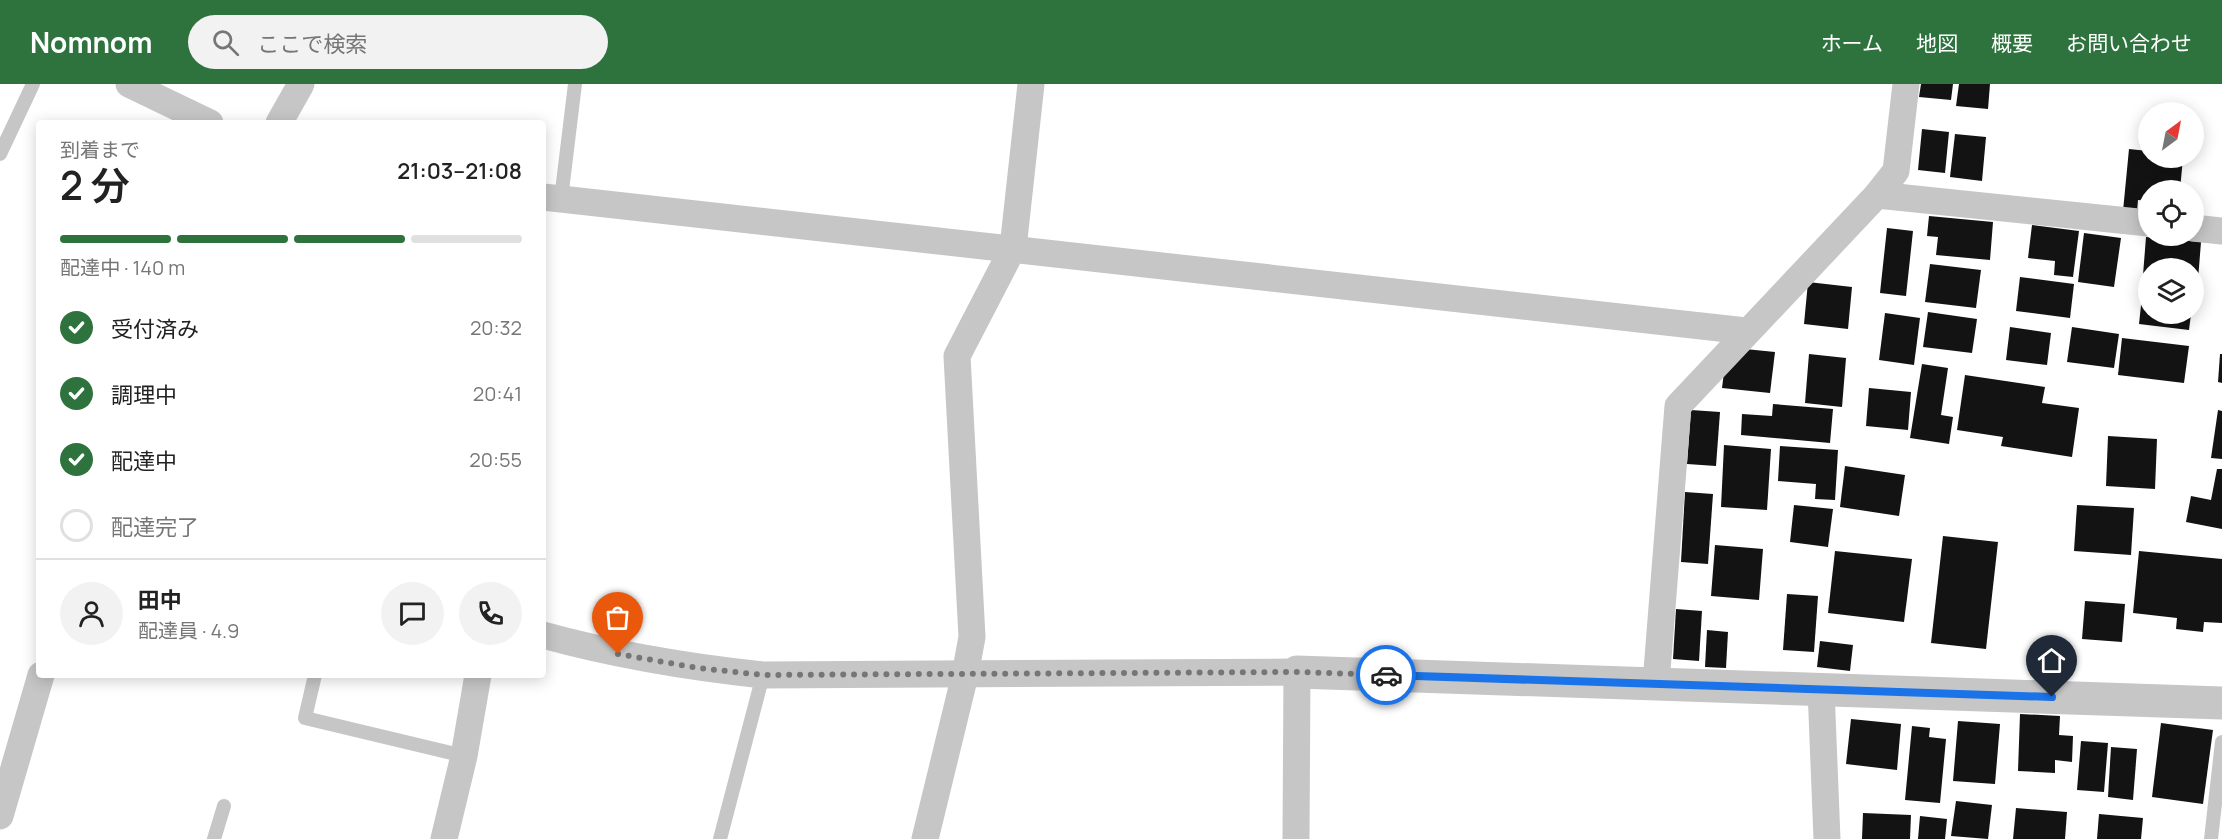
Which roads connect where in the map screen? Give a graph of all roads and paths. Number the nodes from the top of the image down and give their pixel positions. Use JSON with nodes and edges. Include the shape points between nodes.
{"nodes":[{"id":1,"x":33,"y":84,"type":"edge"},
{"id":2,"x":129,"y":84,"type":"edge"},
{"id":3,"x":301,"y":84,"type":"edge"},
{"id":4,"x":575,"y":84,"type":"edge"},
{"id":5,"x":1031,"y":84,"type":"edge"},
{"id":6,"x":1906,"y":84,"type":"edge"},
{"id":7,"x":204,"y":120,"type":"edge"},
{"id":8,"x":281,"y":120,"type":"edge"},
{"id":9,"x":0,"y":153,"type":"edge"},
{"id":10,"x":1877,"y":195,"type":"junction"},
{"id":11,"x":552,"y":198,"type":"edge"},
{"id":12,"x":2138,"y":222,"type":"edge"},
{"id":13,"x":2204,"y":229,"type":"edge"},
{"id":14,"x":2222,"y":231,"type":"edge"},
{"id":15,"x":1013,"y":248,"type":"junction"},
{"id":16,"x":1746,"y":332,"type":"junction"},
{"id":17,"x":546,"y":636,"type":"edge"},
{"id":18,"x":1297,"y":672,"type":"junction"},
{"id":19,"x":763,"y":675,"type":"junction"},
{"id":20,"x":965,"y":675,"type":"junction"},
{"id":21,"x":40,"y":678,"type":"edge"},
{"id":22,"x":314,"y":678,"type":"edge"},
{"id":23,"x":477,"y":678,"type":"edge"},
{"id":24,"x":1656,"y":683,"type":"junction"},
{"id":25,"x":1821,"y":689,"type":"junction"},
{"id":26,"x":2222,"y":703,"type":"edge"},
{"id":27,"x":2222,"y":742,"type":"edge"},
{"id":28,"x":464,"y":756,"type":"junction"},
{"id":29,"x":224,"y":806,"type":"dead end"},
{"id":30,"x":0,"y":816,"type":"edge"},
{"id":31,"x":214,"y":839,"type":"edge"},
{"id":32,"x":444,"y":839,"type":"edge"},
{"id":33,"x":720,"y":839,"type":"edge"},
{"id":34,"x":925,"y":839,"type":"edge"},
{"id":35,"x":1296,"y":839,"type":"edge"},
{"id":36,"x":1827,"y":839,"type":"edge"},
{"id":37,"x":2211,"y":839,"type":"edge"}],
"edges":[{"from":1,"to":9,"type":"lane"},
{"from":2,"to":7,"type":"street"},
{"from":3,"to":8,"type":"street"},
{"from":4,"to":11,"type":"lane"},
{"from":5,"to":15,"type":"street"},
{"from":6,"to":10,"type":"street","via":[[1896,171]]},
{"from":10,"to":12,"type":"street"},
{"from":10,"to":16,"type":"street"},
{"from":11,"to":15,"type":"street"},
{"from":13,"to":14,"type":"street"},
{"from":15,"to":16,"type":"street"},
{"from":15,"to":20,"type":"street","via":[[957,356],[972,637]]},
{"from":16,"to":24,"type":"street","via":[[1678,406]]},
{"from":17,"to":19,"type":"street","via":[[609,652]]},
{"from":18,"to":20,"type":"street"},
{"from":18,"to":24,"type":"street"},
{"from":18,"to":35,"type":"street"},
{"from":19,"to":20,"type":"street"},
{"from":19,"to":33,"type":"lane"},
{"from":20,"to":34,"type":"street"},
{"from":21,"to":30,"type":"street"},
{"from":22,"to":28,"type":"lane","via":[[305,718]]},
{"from":23,"to":28,"type":"street"},
{"from":24,"to":25,"type":"street"},
{"from":25,"to":26,"type":"street"},
{"from":25,"to":36,"type":"street"},
{"from":27,"to":37,"type":"lane"},
{"from":28,"to":32,"type":"street"},
{"from":29,"to":31,"type":"lane"}]}
